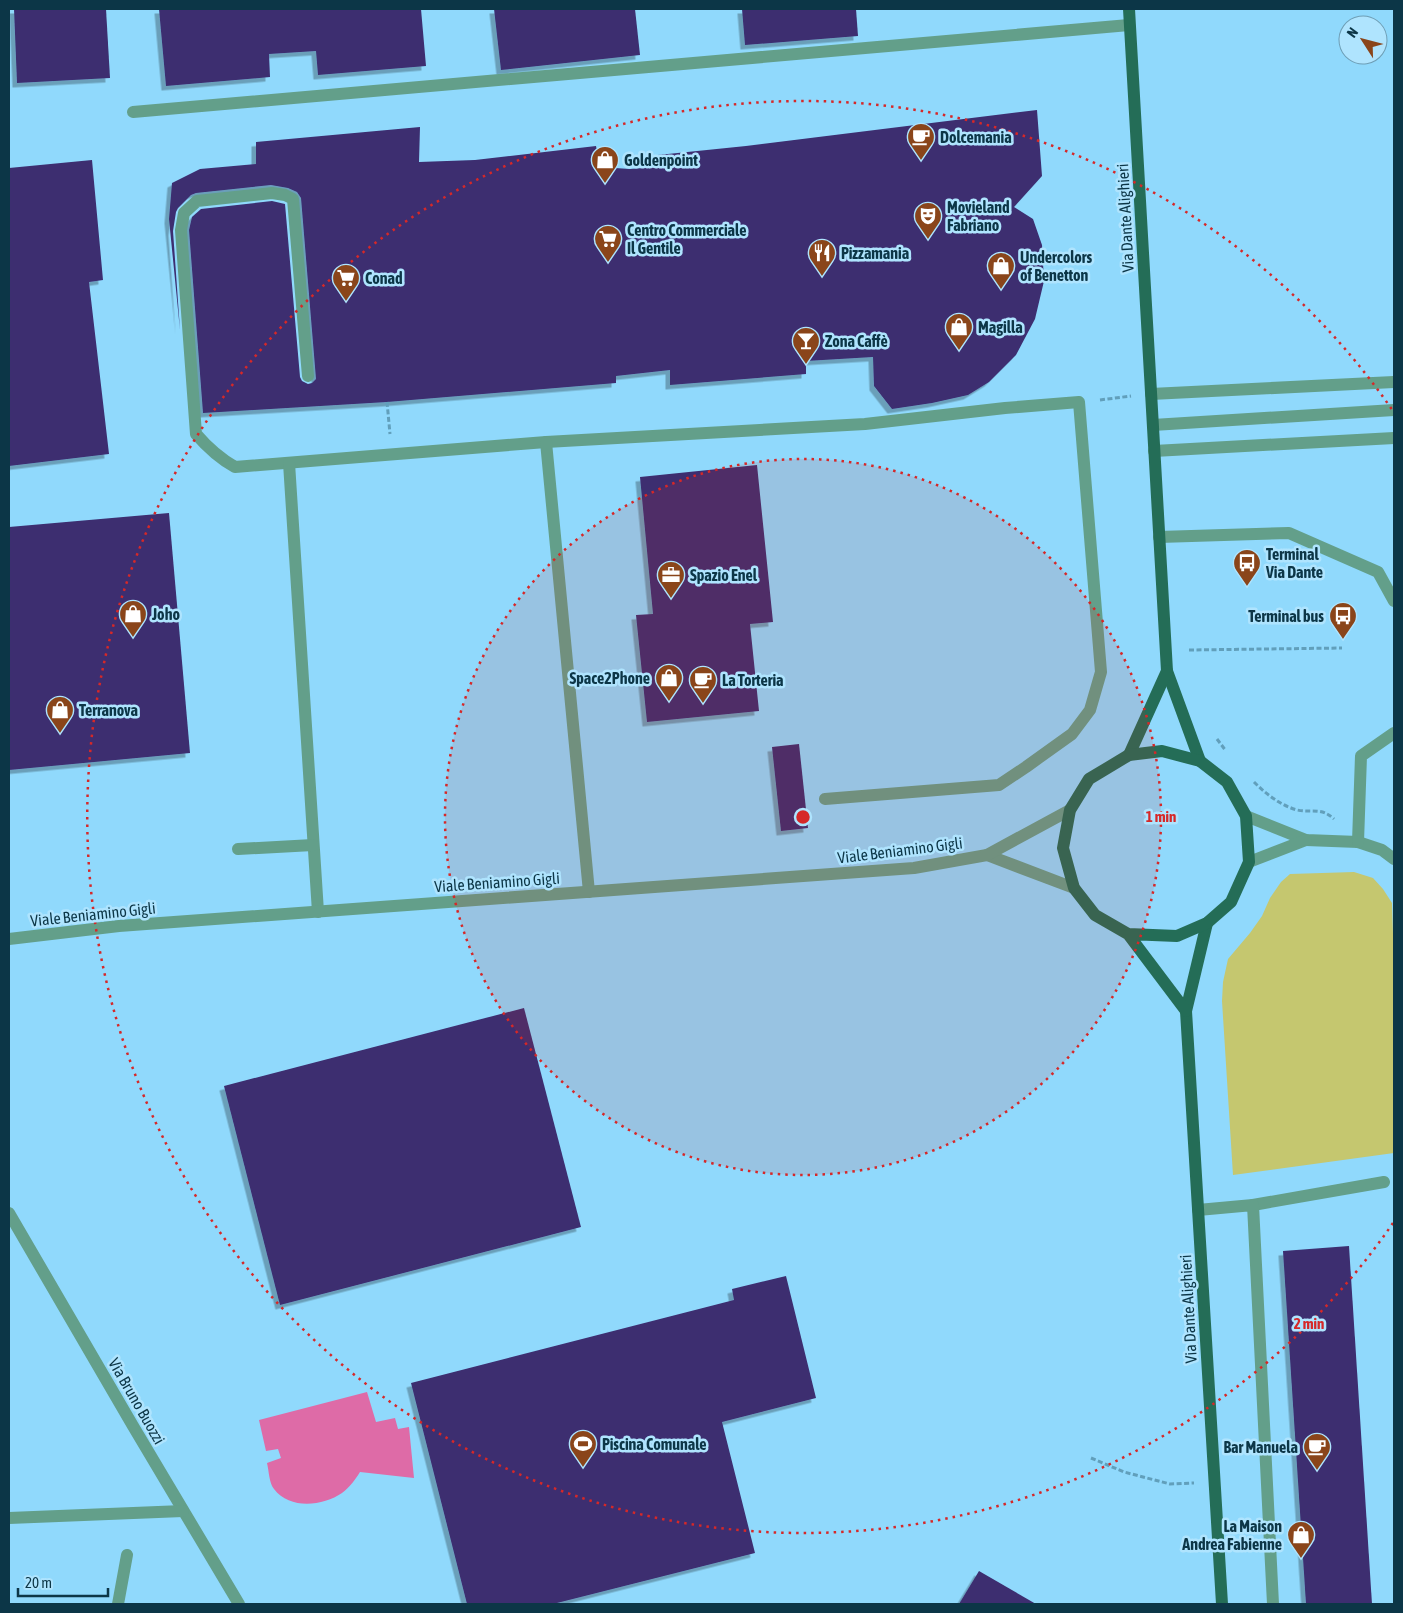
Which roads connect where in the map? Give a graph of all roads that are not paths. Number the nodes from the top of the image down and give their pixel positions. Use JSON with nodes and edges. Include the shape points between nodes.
{"nodes":[{"id":1,"x":1128,"y":9,"type":"edge"},
{"id":2,"x":1129,"y":24,"type":"junction"},
{"id":3,"x":133,"y":112,"type":"dead end"},
{"id":4,"x":308,"y":376,"type":"dead end"},
{"id":5,"x":1394,"y":382,"type":"edge"},
{"id":6,"x":1151,"y":394,"type":"junction"},
{"id":7,"x":1394,"y":410,"type":"edge"},
{"id":8,"x":1153,"y":425,"type":"junction"},
{"id":9,"x":1394,"y":438,"type":"edge"},
{"id":10,"x":546,"y":442,"type":"junction"},
{"id":11,"x":1154,"y":451,"type":"junction"},
{"id":12,"x":289,"y":462,"type":"junction"},
{"id":13,"x":1159,"y":537,"type":"junction"},
{"id":14,"x":1394,"y":601,"type":"edge"},
{"id":15,"x":1166,"y":670,"type":"junction"},
{"id":16,"x":1394,"y":732,"type":"edge"},
{"id":17,"x":1129,"y":755,"type":"junction"},
{"id":18,"x":1200,"y":761,"type":"junction"},
{"id":19,"x":825,"y":798,"type":"dead end"},
{"id":20,"x":1070,"y":810,"type":"junction"},
{"id":21,"x":1246,"y":816,"type":"junction"},
{"id":22,"x":1306,"y":840,"type":"junction"},
{"id":23,"x":1358,"y":842,"type":"junction"},
{"id":24,"x":313,"y":845,"type":"junction"},
{"id":25,"x":238,"y":849,"type":"dead end"},
{"id":26,"x":987,"y":855,"type":"junction"},
{"id":27,"x":1394,"y":859,"type":"edge"},
{"id":28,"x":1249,"y":862,"type":"junction"},
{"id":29,"x":1074,"y":888,"type":"junction"},
{"id":30,"x":589,"y":892,"type":"junction"},
{"id":31,"x":318,"y":912,"type":"junction"},
{"id":32,"x":1207,"y":923,"type":"junction"},
{"id":33,"x":1128,"y":934,"type":"junction"},
{"id":34,"x":9,"y":939,"type":"edge"},
{"id":35,"x":1186,"y":1012,"type":"junction"},
{"id":36,"x":1384,"y":1182,"type":"dead end"},
{"id":37,"x":1253,"y":1205,"type":"junction"},
{"id":38,"x":1198,"y":1210,"type":"junction"},
{"id":39,"x":9,"y":1213,"type":"edge"},
{"id":40,"x":183,"y":1511,"type":"junction"},
{"id":41,"x":9,"y":1518,"type":"edge"},
{"id":42,"x":127,"y":1555,"type":"dead end"},
{"id":43,"x":118,"y":1604,"type":"edge"},
{"id":44,"x":239,"y":1604,"type":"edge"},
{"id":45,"x":1222,"y":1604,"type":"edge"},
{"id":46,"x":1273,"y":1604,"type":"edge"}],
"edges":[{"from":1,"to":2,"type":"main road","name":"Via Dante Alighieri"},
{"from":2,"to":3,"type":"street"},
{"from":2,"to":6,"type":"main road","name":"Via Dante Alighieri"},
{"from":4,"to":12,"type":"street","via":[[293,199],[272,194],[197,201],[184,213],[181,230],[196,434],[209,450],[235,467]]},
{"from":5,"to":6,"type":"street"},
{"from":6,"to":8,"type":"main road","name":"Via Dante Alighieri"},
{"from":7,"to":8,"type":"street"},
{"from":8,"to":11,"type":"main road","name":"Via Dante Alighieri"},
{"from":9,"to":11,"type":"street"},
{"from":10,"to":12,"type":"street"},
{"from":10,"to":19,"type":"street","via":[[864,424],[1079,402],[1102,672],[1090,710],[1072,734],[999,785]]},
{"from":10,"to":30,"type":"street"},
{"from":11,"to":13,"type":"main road","name":"Via Dante Alighieri"},
{"from":12,"to":24,"type":"street"},
{"from":13,"to":14,"type":"street","via":[[1289,533],[1378,572]]},
{"from":13,"to":15,"type":"main road","name":"Via Dante Alighieri"},
{"from":15,"to":17,"type":"main road","name":"Via Dante Alighieri"},
{"from":15,"to":18,"type":"main road","name":"Via Dante Alighieri"},
{"from":16,"to":23,"type":"street","via":[[1361,756]]},
{"from":17,"to":18,"type":"main road","via":[[1162,751]]},
{"from":17,"to":20,"type":"main road","via":[[1090,779]]},
{"from":18,"to":21,"type":"main road","via":[[1227,782]]},
{"from":20,"to":26,"type":"street","name":"Viale Beniamino Gigli"},
{"from":20,"to":29,"type":"main road","via":[[1063,848]]},
{"from":21,"to":22,"type":"street"},
{"from":21,"to":28,"type":"main road"},
{"from":22,"to":23,"type":"street"},
{"from":22,"to":28,"type":"street"},
{"from":23,"to":27,"type":"street","via":[[1382,850]]},
{"from":24,"to":25,"type":"street"},
{"from":24,"to":31,"type":"street"},
{"from":26,"to":29,"type":"street","name":"Viale Beniamino Gigli"},
{"from":26,"to":30,"type":"street","name":"Viale Beniamino Gigli","via":[[914,868]]},
{"from":28,"to":32,"type":"main road","via":[[1231,902]]},
{"from":29,"to":33,"type":"main road","via":[[1095,915]]},
{"from":30,"to":31,"type":"street","name":"Viale Beniamino Gigli"},
{"from":31,"to":34,"type":"street","name":"Viale Beniamino Gigli","via":[[119,926]]},
{"from":32,"to":33,"type":"main road","via":[[1177,936]]},
{"from":32,"to":35,"type":"main road","name":"Via Dante Alighieri"},
{"from":33,"to":35,"type":"main road"},
{"from":35,"to":38,"type":"main road","name":"Via Dante Alighieri"},
{"from":36,"to":37,"type":"street"},
{"from":37,"to":38,"type":"street"},
{"from":37,"to":46,"type":"street"},
{"from":38,"to":45,"type":"main road","name":"Via Dante Alighieri"},
{"from":39,"to":40,"type":"street","name":"Via Bruno Buozzi"},
{"from":40,"to":41,"type":"street"},
{"from":40,"to":44,"type":"street","name":"Via Bruno Buozzi"},
{"from":42,"to":43,"type":"street"}]}
